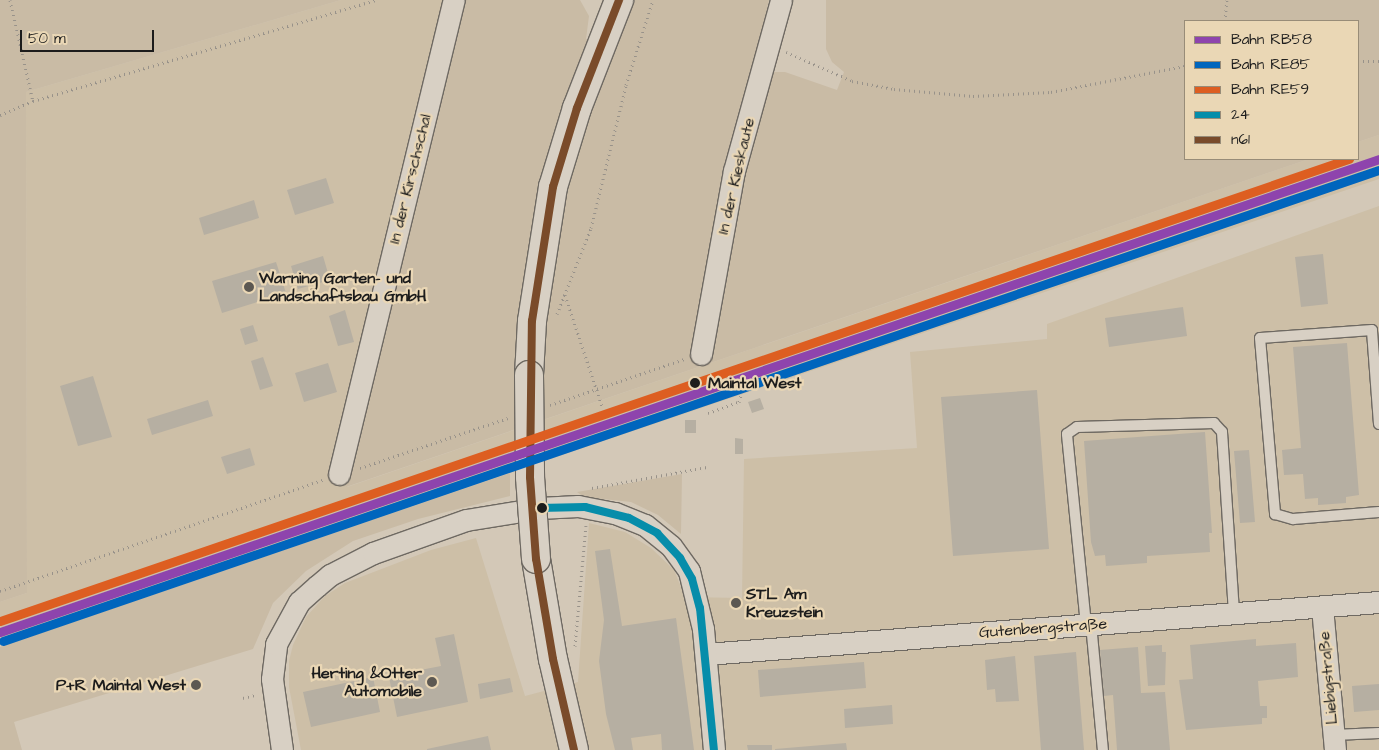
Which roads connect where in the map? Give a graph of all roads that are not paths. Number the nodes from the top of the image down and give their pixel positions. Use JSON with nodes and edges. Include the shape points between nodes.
{"nodes":[{"id":1,"x":454,"y":0,"type":"edge"},
{"id":2,"x":619,"y":0,"type":"edge"},
{"id":3,"x":781,"y":0,"type":"edge"},
{"id":4,"x":701,"y":354,"type":"dead end"},
{"id":5,"x":1379,"y":424,"type":"edge"},
{"id":6,"x":339,"y":474,"type":"road end"},
{"id":7,"x":1379,"y":512,"type":"edge"},
{"id":8,"x":1379,"y":602,"type":"edge"},
{"id":9,"x":1322,"y":607,"type":"junction"},
{"id":10,"x":1234,"y":614,"type":"junction"},
{"id":11,"x":1088,"y":625,"type":"junction"},
{"id":12,"x":706,"y":654,"type":"junction"},
{"id":13,"x":1379,"y":733,"type":"edge"},
{"id":14,"x":1334,"y":742,"type":"edge"},
{"id":15,"x":282,"y":750,"type":"edge"},
{"id":16,"x":574,"y":750,"type":"edge"},
{"id":17,"x":714,"y":750,"type":"edge"},
{"id":18,"x":1103,"y":750,"type":"edge"}],
"edges":[{"from":1,"to":6,"type":"street","name":"In der Kirschschal"},
{"from":2,"to":16,"type":"main road","bridge":true,"via":[[576,108],[553,187],[532,321],[530,477],[536,559],[553,659]]},
{"from":3,"to":4,"type":"street","name":"In der Kieskaute","via":[[734,171]]},
{"from":5,"to":7,"type":"lane","via":[[1372,330],[1260,338],[1275,514],[1293,520]]},
{"from":8,"to":9,"type":"street","name":"Gutenbergstraße"},
{"from":9,"to":10,"type":"street","name":"Gutenbergstraße"},
{"from":9,"to":14,"type":"street","name":"Liebigstraße"},
{"from":10,"to":11,"type":"street","name":"Gutenbergstraße"},
{"from":10,"to":11,"type":"lane","via":[[1222,432],[1214,424],[1077,427],[1068,434]]},
{"from":11,"to":12,"type":"street","name":"Gutenbergstraße"},
{"from":11,"to":18,"type":"lane"},
{"from":12,"to":15,"type":"street","via":[[697,596],[680,558],[645,525],[588,498],[466,520],[373,553],[330,575],[299,602],[276,644],[272,680]]},
{"from":12,"to":17,"type":"street"},
{"from":13,"to":14,"type":"lane"}]}
